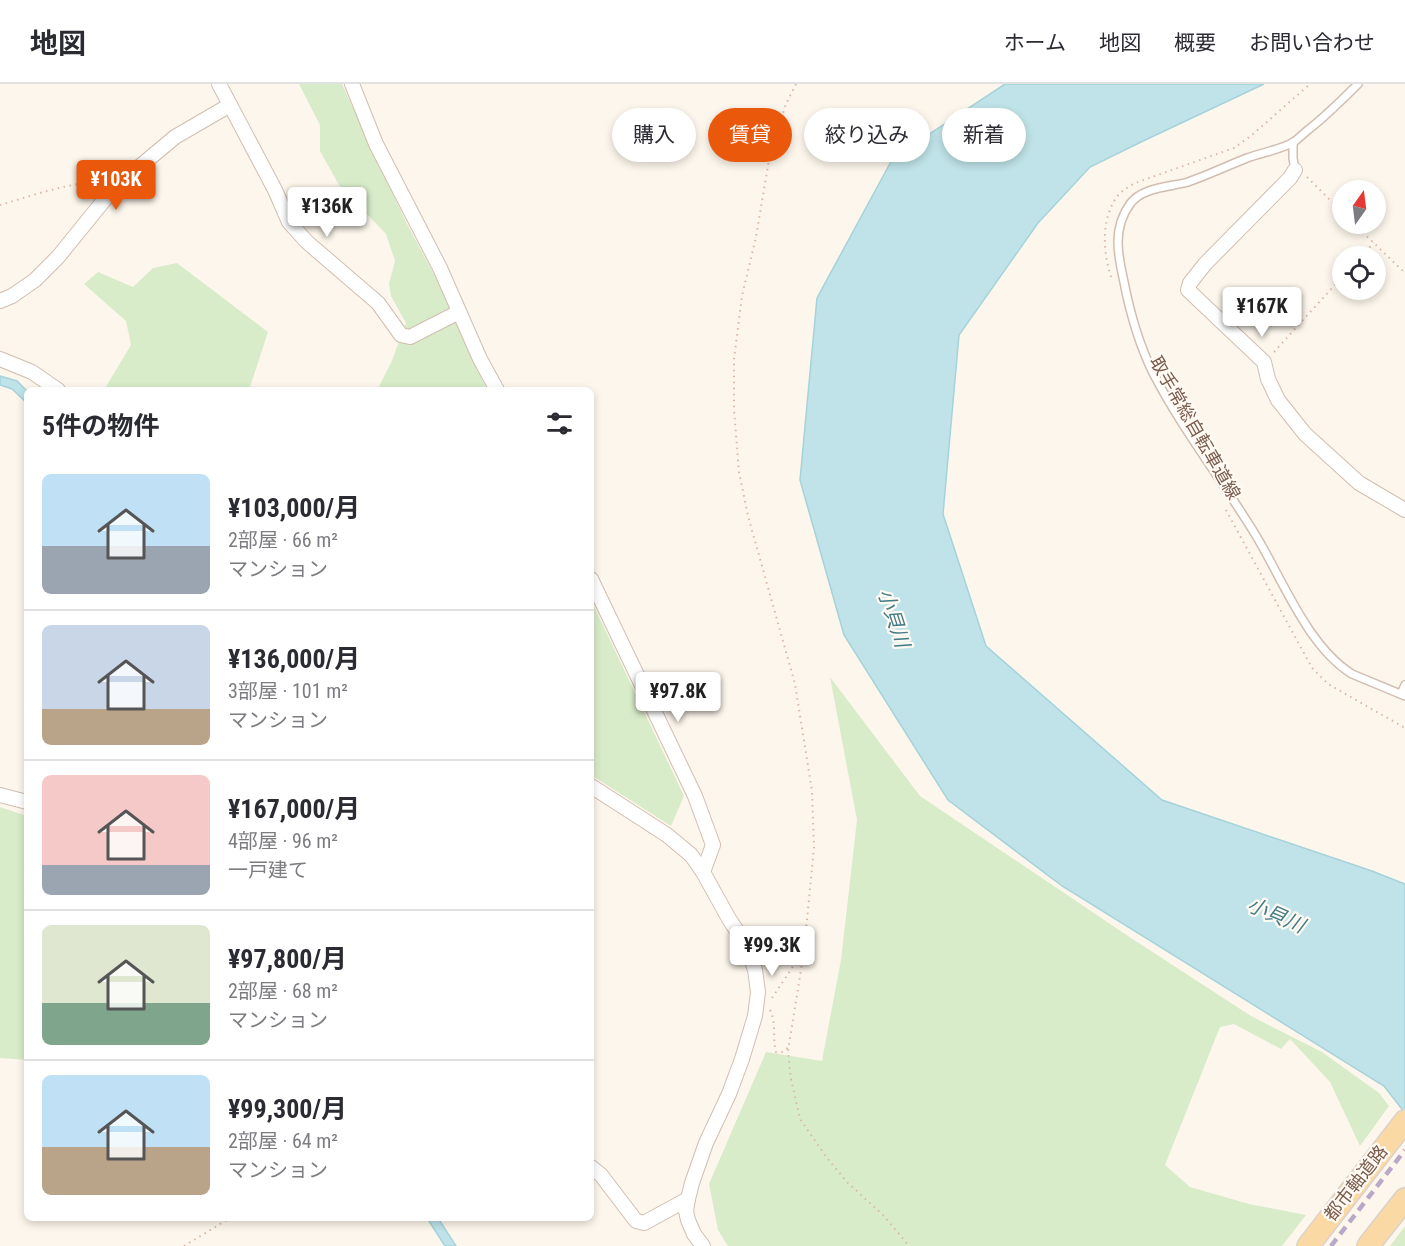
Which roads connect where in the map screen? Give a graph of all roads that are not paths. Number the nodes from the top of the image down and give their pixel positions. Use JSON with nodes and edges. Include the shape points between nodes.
{"nodes":[{"id":1,"x":219,"y":84,"type":"edge"},
{"id":2,"x":352,"y":84,"type":"edge"},
{"id":3,"x":1358,"y":84,"type":"edge"},
{"id":4,"x":230,"y":105,"type":"junction"},
{"id":5,"x":1293,"y":142,"type":"junction"},
{"id":6,"x":1295,"y":170,"type":"joint"},
{"id":7,"x":0,"y":301,"type":"edge"},
{"id":8,"x":459,"y":312,"type":"junction"},
{"id":9,"x":0,"y":358,"type":"edge"},
{"id":10,"x":54,"y":387,"type":"edge"},
{"id":11,"x":495,"y":387,"type":"edge"},
{"id":12,"x":1405,"y":510,"type":"edge"},
{"id":13,"x":594,"y":585,"type":"edge"},
{"id":14,"x":1405,"y":685,"type":"edge"},
{"id":15,"x":1403,"y":695,"type":"edge"},
{"id":16,"x":594,"y":788,"type":"edge"},
{"id":17,"x":0,"y":795,"type":"edge"},
{"id":18,"x":24,"y":801,"type":"edge"},
{"id":19,"x":703,"y":872,"type":"junction"},
{"id":20,"x":1405,"y":1121,"type":"edge"},
{"id":21,"x":594,"y":1169,"type":"edge"},
{"id":22,"x":688,"y":1199,"type":"junction"},
{"id":23,"x":1405,"y":1200,"type":"edge"},
{"id":24,"x":703,"y":1246,"type":"edge"},
{"id":25,"x":1308,"y":1246,"type":"edge"},
{"id":26,"x":1368,"y":1246,"type":"edge"}],
"edges":[{"from":1,"to":4,"type":"street"},
{"from":2,"to":8,"type":"street","via":[[376,144]]},
{"from":3,"to":5,"type":"lane"},
{"from":4,"to":7,"type":"street","via":[[176,137],[114,188],[35,280]]},
{"from":4,"to":8,"type":"street","via":[[289,222],[378,303],[401,335],[411,337]]},
{"from":5,"to":6,"type":"lane"},
{"from":5,"to":15,"type":"lane","via":[[1188,182],[1137,196],[1121,222],[1118,255],[1135,328],[1154,374],[1255,534],[1306,625],[1344,669]]},
{"from":6,"to":12,"type":"street","via":[[1205,264],[1188,290],[1264,362],[1278,400],[1305,434],[1359,483]]},
{"from":8,"to":11,"type":"street"},
{"from":9,"to":10,"type":"street"},
{"from":13,"to":19,"type":"street","via":[[695,796],[713,845]]},
{"from":14,"to":15,"type":"lane"},
{"from":16,"to":19,"type":"street","via":[[667,835],[691,855]]},
{"from":17,"to":18,"type":"street"},
{"from":19,"to":22,"type":"street","via":[[747,946],[758,992],[742,1059],[706,1143]]},
{"from":20,"to":25,"type":"main road","name":"都市軸道路"},
{"from":21,"to":22,"type":"street","via":[[636,1221],[644,1223]]},
{"from":22,"to":24,"type":"street","via":[[688,1220]]},
{"from":23,"to":26,"type":"main road"}]}
